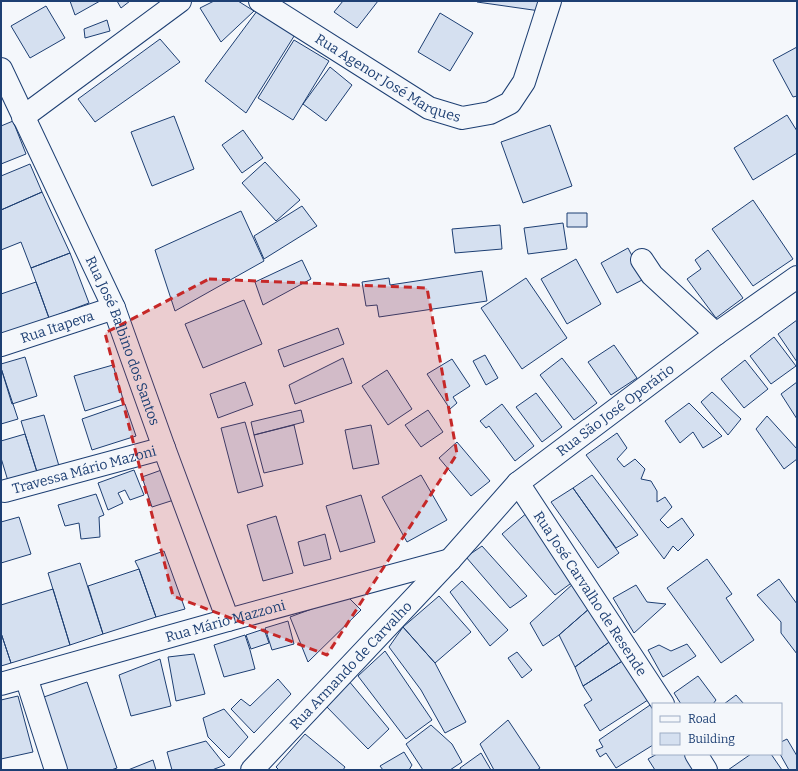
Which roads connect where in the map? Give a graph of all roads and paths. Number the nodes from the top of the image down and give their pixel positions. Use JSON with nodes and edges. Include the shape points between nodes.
{"nodes":[{"id":1,"x":180,"y":1,"type":"edge"},
{"id":2,"x":260,"y":1,"type":"edge"},
{"id":3,"x":550,"y":1,"type":"edge"},
{"id":4,"x":1,"y":69,"type":"edge"},
{"id":5,"x":7,"y":98,"type":"edge"},
{"id":6,"x":23,"y":117,"type":"junction"},
{"id":7,"x":642,"y":260,"type":"dead end"},
{"id":8,"x":797,"y":277,"type":"edge"},
{"id":9,"x":114,"y":308,"type":"junction"},
{"id":10,"x":716,"y":334,"type":"junction"},
{"id":11,"x":1,"y":344,"type":"edge"},
{"id":12,"x":164,"y":448,"type":"junction"},
{"id":13,"x":518,"y":483,"type":"junction"},
{"id":14,"x":6,"y":491,"type":"dead end"},
{"id":15,"x":450,"y":560,"type":"junction"},
{"id":16,"x":228,"y":620,"type":"junction"},
{"id":17,"x":26,"y":677,"type":"junction"},
{"id":18,"x":1,"y":684,"type":"edge"},
{"id":19,"x":662,"y":703,"type":"edge"},
{"id":20,"x":697,"y":755,"type":"edge"},
{"id":21,"x":56,"y":770,"type":"edge"},
{"id":22,"x":252,"y":770,"type":"edge"},
{"id":23,"x":706,"y":770,"type":"edge"}],
"edges":[{"from":1,"to":6,"type":"street"},
{"from":2,"to":3,"type":"street","name":"Rua Agenor José Marques","via":[[429,108],[462,118],[490,113],[510,103],[524,82]]},
{"from":4,"to":5,"type":"street","name":"Rua José Balbino dos Santos"},
{"from":5,"to":6,"type":"street","name":"Rua José Balbino dos Santos"},
{"from":6,"to":9,"type":"street","name":"Rua José Balbino dos Santos"},
{"from":7,"to":10,"type":"street","via":[[652,275]]},
{"from":8,"to":10,"type":"street","name":"Rua São José Operário"},
{"from":9,"to":11,"type":"street","name":"Rua Itapeva"},
{"from":9,"to":12,"type":"street","name":"Rua José Balbino dos Santos"},
{"from":10,"to":13,"type":"street","name":"Rua São José Operário"},
{"from":12,"to":14,"type":"street","name":"Travessa Mário Mazoni"},
{"from":12,"to":16,"type":"street","name":"Rua José Balbino dos Santos"},
{"from":13,"to":15,"type":"street","name":"Rua São José Operário"},
{"from":13,"to":19,"type":"street","name":"Rua José Carvalho de Resende"},
{"from":15,"to":16,"type":"street","name":"Rua Mário Mazzoni"},
{"from":15,"to":22,"type":"street","name":"Rua Armando de Carvalho"},
{"from":16,"to":17,"type":"street","name":"Rua Mário Mazzoni"},
{"from":17,"to":18,"type":"street","name":"Rua Mário Mazzoni"},
{"from":17,"to":21,"type":"street"},
{"from":20,"to":23,"type":"street"}]}
